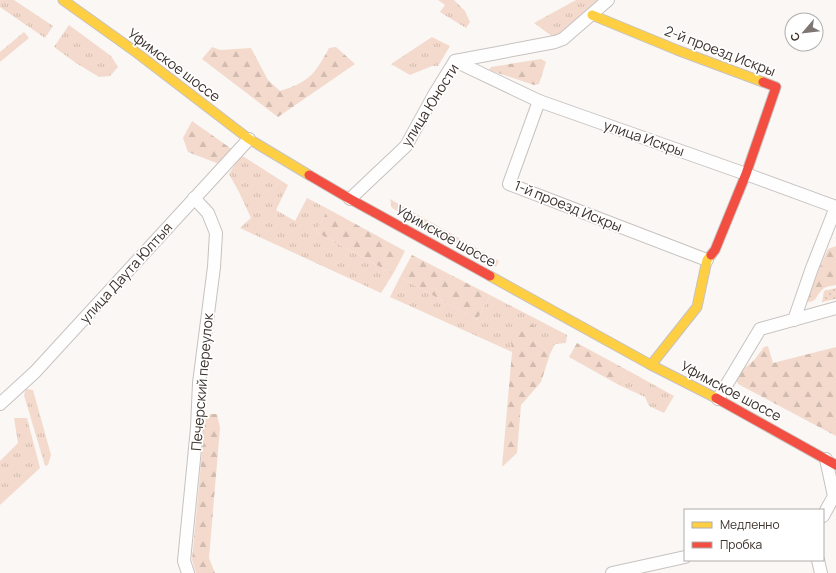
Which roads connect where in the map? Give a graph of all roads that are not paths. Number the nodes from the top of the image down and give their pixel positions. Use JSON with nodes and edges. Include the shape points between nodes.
{"nodes":[{"id":1,"x":63,"y":0,"type":"edge"},
{"id":2,"x":608,"y":0,"type":"edge"},
{"id":3,"x":592,"y":15,"type":"junction"},
{"id":4,"x":455,"y":60,"type":"junction"},
{"id":5,"x":539,"y":101,"type":"junction"},
{"id":6,"x":249,"y":139,"type":"junction"},
{"id":7,"x":746,"y":174,"type":"junction"},
{"id":8,"x":194,"y":198,"type":"junction"},
{"id":9,"x":350,"y":199,"type":"junction"},
{"id":10,"x":836,"y":207,"type":"edge"},
{"id":11,"x":707,"y":260,"type":"junction"},
{"id":12,"x":836,"y":308,"type":"edge"},
{"id":13,"x":794,"y":320,"type":"junction"},
{"id":14,"x":651,"y":365,"type":"junction"},
{"id":15,"x":718,"y":399,"type":"junction"},
{"id":16,"x":0,"y":404,"type":"edge"},
{"id":17,"x":831,"y":462,"type":"edge"},
{"id":18,"x":824,"y":514,"type":"edge"},
{"id":19,"x":684,"y":557,"type":"edge"},
{"id":20,"x":818,"y":561,"type":"edge"},
{"id":21,"x":188,"y":573,"type":"edge"},
{"id":22,"x":612,"y":573,"type":"edge"},
{"id":23,"x":821,"y":573,"type":"edge"}],
"edges":[{"from":1,"to":6,"type":"main road","name":"Уфимское шоссе"},
{"from":2,"to":3,"type":"street","name":"улица Юности"},
{"from":3,"to":4,"type":"street","name":"улица Юности","via":[[563,39],[555,42]]},
{"from":3,"to":7,"type":"main road","name":"2-й проезд Искры","via":[[776,87]]},
{"from":4,"to":5,"type":"street","name":"улица Искры"},
{"from":4,"to":9,"type":"street","name":"улица Юности","via":[[406,146]]},
{"from":5,"to":7,"type":"street","name":"улица Искры"},
{"from":5,"to":11,"type":"street","name":"1-й проезд Искры","via":[[509,184]]},
{"from":6,"to":8,"type":"street","name":"улица Даута Юлтыя"},
{"from":6,"to":9,"type":"main road","name":"Уфимское шоссе"},
{"from":7,"to":10,"type":"street","name":"улица Искры"},
{"from":7,"to":11,"type":"main road","via":[[715,250]]},
{"from":8,"to":16,"type":"street","name":"улица Даута Юлтыя","via":[[35,372]]},
{"from":8,"to":21,"type":"street","name":"Печерский переулок","via":[[208,213],[216,233],[200,376],[197,436],[184,561]]},
{"from":9,"to":14,"type":"main road","name":"Уфимское шоссе"},
{"from":10,"to":13,"type":"street"},
{"from":11,"to":14,"type":"main road","via":[[696,307]]},
{"from":12,"to":13,"type":"street"},
{"from":13,"to":15,"type":"street","via":[[760,329]]},
{"from":14,"to":15,"type":"main road","name":"Уфимское шоссе"},
{"from":15,"to":17,"type":"main road","name":"Уфимское шоссе"},
{"from":17,"to":18,"type":"street","via":[[834,496]]},
{"from":19,"to":22,"type":"street"},
{"from":20,"to":23,"type":"street"}]}
